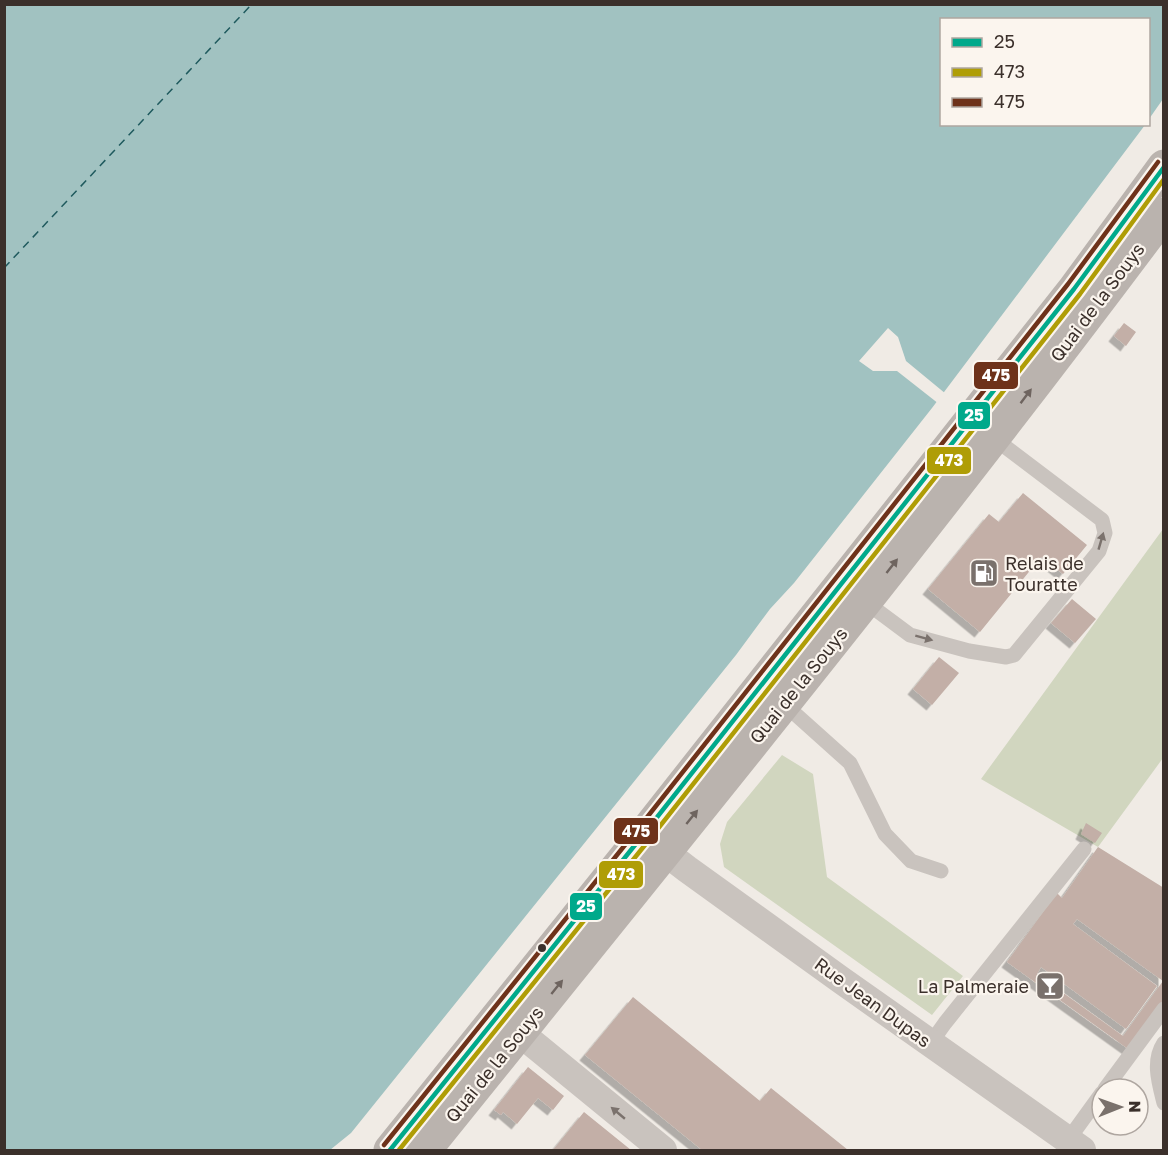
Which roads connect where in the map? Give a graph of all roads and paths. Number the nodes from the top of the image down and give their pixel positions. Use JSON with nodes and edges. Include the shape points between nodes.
{"nodes":[{"id":1,"x":1164,"y":165,"type":"edge"},
{"id":2,"x":1164,"y":214,"type":"edge"},
{"id":3,"x":981,"y":429,"type":"junction"},
{"id":4,"x":853,"y":592,"type":"junction"},
{"id":5,"x":783,"y":703,"type":"junction"},
{"id":6,"x":654,"y":844,"type":"junction"},
{"id":7,"x":1084,"y":849,"type":"dead end"},
{"id":8,"x":941,"y":871,"type":"dead end"},
{"id":9,"x":1164,"y":1009,"type":"edge"},
{"id":10,"x":510,"y":1024,"type":"junction"},
{"id":11,"x":1164,"y":1043,"type":"edge"},
{"id":12,"x":930,"y":1044,"type":"junction"},
{"id":13,"x":1114,"y":1077,"type":"edge"},
{"id":14,"x":1164,"y":1103,"type":"edge"},
{"id":15,"x":1090,"y":1116,"type":"edge"},
{"id":16,"x":1075,"y":1145,"type":"edge"},
{"id":17,"x":390,"y":1150,"type":"edge"},
{"id":18,"x":425,"y":1150,"type":"edge"},
{"id":19,"x":663,"y":1150,"type":"edge"}],
"edges":[{"from":1,"to":3,"type":"main road","name":"Quai de la Souys","via":[[1074,289]]},
{"from":3,"to":2,"type":"main road","name":"Quai de la Souys","one_way":true},
{"from":3,"to":4,"type":"main road","name":"Quai de la Souys"},
{"from":4,"to":3,"type":"lane","one_way":true,"via":[[910,635],[1006,657],[1014,655],[1099,551],[1105,533],[1102,520]]},
{"from":4,"to":5,"type":"main road","name":"Quai de la Souys"},
{"from":4,"to":6,"type":"main road","name":"Quai de la Souys"},
{"from":6,"to":5,"type":"main road","name":"Quai de la Souys","one_way":true},
{"from":5,"to":8,"type":"lane","via":[[850,762],[885,834],[911,861]]},
{"from":6,"to":10,"type":"main road","name":"Quai de la Souys"},
{"from":6,"to":12,"type":"street","name":"Rue Jean Dupas"},
{"from":7,"to":12,"type":"lane"},
{"from":9,"to":13,"type":"lane"},
{"from":10,"to":17,"type":"main road","name":"Quai de la Souys"},
{"from":10,"to":18,"type":"main road","name":"Quai de la Souys"},
{"from":19,"to":10,"type":"street","one_way":true},
{"from":11,"to":14,"type":"lane","via":[[1158,1052],[1157,1076]]},
{"from":12,"to":16,"type":"street","name":"Rue Jean Dupas"},
{"from":15,"to":16,"type":"lane"}]}
